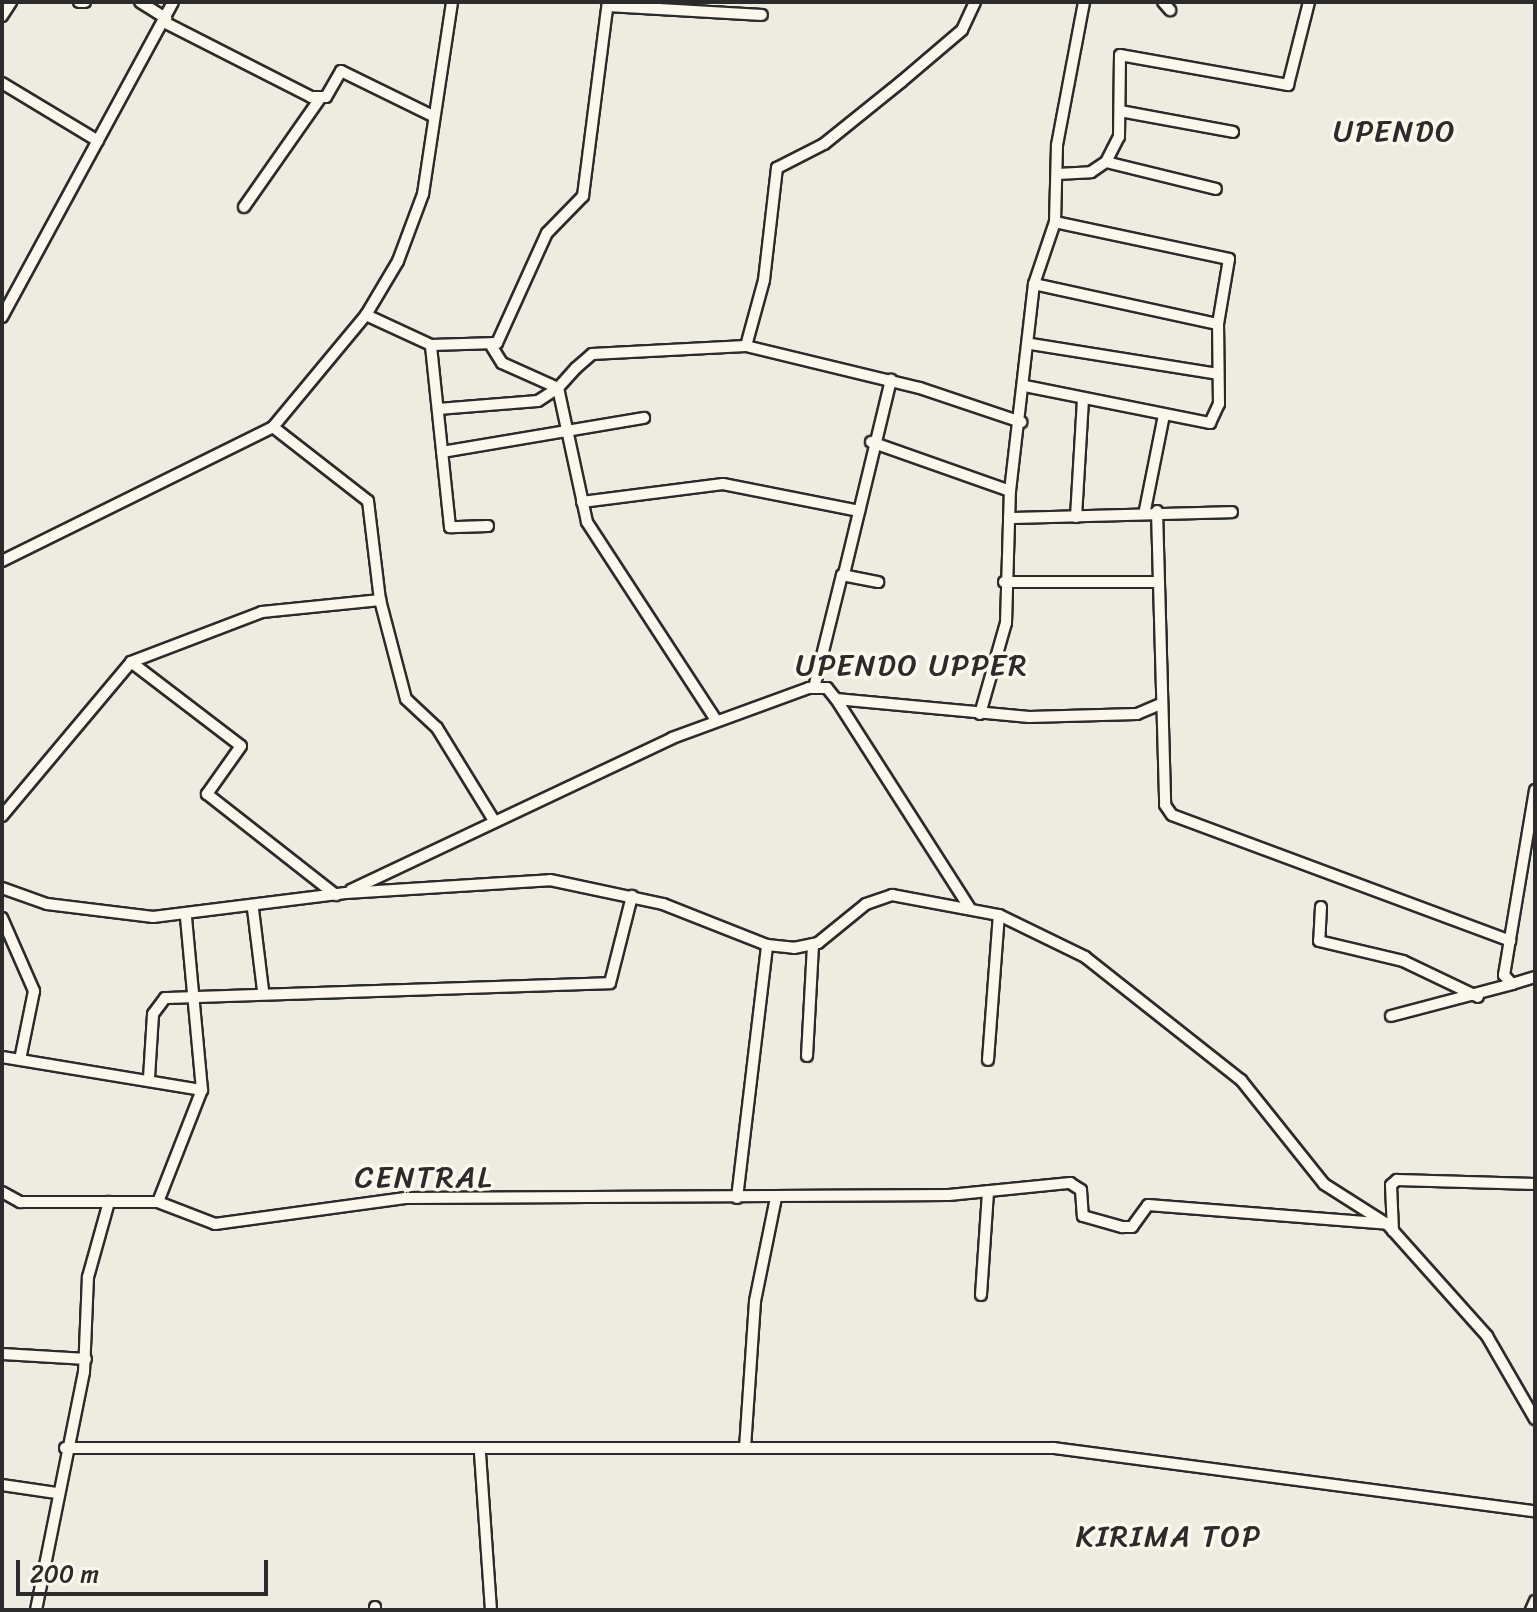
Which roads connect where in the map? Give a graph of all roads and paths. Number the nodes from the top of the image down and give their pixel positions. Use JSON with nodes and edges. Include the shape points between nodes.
{"nodes":[{"id":1,"x":11,"y":2,"type":"edge"},
{"id":2,"x":140,"y":2,"type":"edge"},
{"id":3,"x":173,"y":2,"type":"edge"},
{"id":4,"x":452,"y":2,"type":"edge"},
{"id":5,"x":975,"y":2,"type":"edge"},
{"id":6,"x":1084,"y":2,"type":"edge"},
{"id":7,"x":1309,"y":2,"type":"edge"},
{"id":8,"x":608,"y":4,"type":"edge"},
{"id":9,"x":762,"y":15,"type":"dead end"},
{"id":10,"x":2,"y":16,"type":"edge"},
{"id":11,"x":165,"y":20,"type":"junction"},
{"id":12,"x":2,"y":83,"type":"edge"},
{"id":13,"x":319,"y":100,"type":"junction"},
{"id":14,"x":1120,"y":111,"type":"junction"},
{"id":15,"x":431,"y":115,"type":"junction"},
{"id":16,"x":1233,"y":132,"type":"dead end"},
{"id":17,"x":98,"y":141,"type":"junction"},
{"id":18,"x":1106,"y":162,"type":"junction"},
{"id":19,"x":1057,"y":174,"type":"junction"},
{"id":20,"x":1216,"y":189,"type":"dead end"},
{"id":21,"x":244,"y":207,"type":"dead end"},
{"id":22,"x":1055,"y":222,"type":"junction"},
{"id":23,"x":1034,"y":284,"type":"junction"},
{"id":24,"x":2,"y":285,"type":"edge"},
{"id":25,"x":15,"y":292,"type":"junction"},
{"id":26,"x":366,"y":315,"type":"junction"},
{"id":27,"x":2,"y":317,"type":"edge"},
{"id":28,"x":1218,"y":324,"type":"junction"},
{"id":29,"x":1031,"y":344,"type":"junction"},
{"id":30,"x":431,"y":345,"type":"junction"},
{"id":31,"x":746,"y":346,"type":"junction"},
{"id":32,"x":492,"y":347,"type":"junction"},
{"id":33,"x":1218,"y":374,"type":"junction"},
{"id":34,"x":891,"y":380,"type":"junction"},
{"id":35,"x":1025,"y":386,"type":"junction"},
{"id":36,"x":558,"y":388,"type":"junction"},
{"id":37,"x":1083,"y":400,"type":"junction"},
{"id":38,"x":438,"y":409,"type":"junction"},
{"id":39,"x":1164,"y":415,"type":"junction"},
{"id":40,"x":644,"y":418,"type":"dead end"},
{"id":41,"x":1021,"y":422,"type":"junction"},
{"id":42,"x":273,"y":427,"type":"junction"},
{"id":43,"x":570,"y":432,"type":"junction"},
{"id":44,"x":871,"y":442,"type":"junction"},
{"id":45,"x":442,"y":452,"type":"junction"},
{"id":46,"x":1010,"y":491,"type":"junction"},
{"id":47,"x":582,"y":502,"type":"junction"},
{"id":48,"x":859,"y":511,"type":"junction"},
{"id":49,"x":1151,"y":511,"type":"junction"},
{"id":50,"x":1232,"y":512,"type":"dead end"},
{"id":51,"x":1076,"y":517,"type":"junction"},
{"id":52,"x":1009,"y":518,"type":"junction"},
{"id":53,"x":488,"y":526,"type":"dead end"},
{"id":54,"x":2,"y":561,"type":"edge"},
{"id":55,"x":844,"y":574,"type":"junction"},
{"id":56,"x":878,"y":582,"type":"dead end"},
{"id":57,"x":1004,"y":582,"type":"junction"},
{"id":58,"x":1158,"y":582,"type":"junction"},
{"id":59,"x":380,"y":600,"type":"junction"},
{"id":60,"x":131,"y":662,"type":"junction"},
{"id":61,"x":814,"y":688,"type":"junction"},
{"id":62,"x":836,"y":699,"type":"junction"},
{"id":63,"x":1161,"y":704,"type":"junction"},
{"id":64,"x":980,"y":714,"type":"junction"},
{"id":65,"x":716,"y":720,"type":"junction"},
{"id":66,"x":1535,"y":790,"type":"edge"},
{"id":67,"x":2,"y":816,"type":"edge"},
{"id":68,"x":493,"y":819,"type":"junction"},
{"id":69,"x":1531,"y":841,"type":"edge"},
{"id":70,"x":2,"y":888,"type":"edge"},
{"id":71,"x":341,"y":894,"type":"junction"},
{"id":72,"x":632,"y":896,"type":"junction"},
{"id":73,"x":969,"y":907,"type":"junction"},
{"id":74,"x":1321,"y":907,"type":"dead end"},
{"id":75,"x":253,"y":909,"type":"junction"},
{"id":76,"x":999,"y":915,"type":"junction"},
{"id":77,"x":186,"y":916,"type":"junction"},
{"id":78,"x":2,"y":918,"type":"edge"},
{"id":79,"x":1510,"y":941,"type":"junction"},
{"id":80,"x":813,"y":944,"type":"junction"},
{"id":81,"x":767,"y":945,"type":"junction"},
{"id":82,"x":1535,"y":977,"type":"edge"},
{"id":83,"x":1512,"y":984,"type":"junction"},
{"id":84,"x":263,"y":991,"type":"junction"},
{"id":85,"x":196,"y":994,"type":"junction"},
{"id":86,"x":1478,"y":997,"type":"junction"},
{"id":87,"x":1391,"y":1016,"type":"dead end"},
{"id":88,"x":807,"y":1056,"type":"dead end"},
{"id":89,"x":2,"y":1057,"type":"edge"},
{"id":90,"x":20,"y":1060,"type":"junction"},
{"id":91,"x":988,"y":1060,"type":"dead end"},
{"id":92,"x":149,"y":1078,"type":"junction"},
{"id":93,"x":202,"y":1090,"type":"junction"},
{"id":94,"x":1535,"y":1184,"type":"edge"},
{"id":95,"x":988,"y":1191,"type":"junction"},
{"id":96,"x":2,"y":1192,"type":"edge"},
{"id":97,"x":737,"y":1198,"type":"junction"},
{"id":98,"x":776,"y":1198,"type":"junction"},
{"id":99,"x":109,"y":1202,"type":"junction"},
{"id":100,"x":158,"y":1202,"type":"junction"},
{"id":101,"x":1390,"y":1228,"type":"junction"},
{"id":102,"x":981,"y":1295,"type":"dead end"},
{"id":103,"x":2,"y":1354,"type":"edge"},
{"id":104,"x":86,"y":1359,"type":"junction"},
{"id":105,"x":1530,"y":1395,"type":"edge"},
{"id":106,"x":1535,"y":1419,"type":"edge"},
{"id":107,"x":65,"y":1448,"type":"junction"},
{"id":108,"x":745,"y":1448,"type":"junction"},
{"id":109,"x":480,"y":1453,"type":"junction"},
{"id":110,"x":2,"y":1485,"type":"edge"},
{"id":111,"x":56,"y":1493,"type":"junction"},
{"id":112,"x":1535,"y":1511,"type":"edge"},
{"id":113,"x":1535,"y":1601,"type":"edge"},
{"id":114,"x":36,"y":1610,"type":"edge"},
{"id":115,"x":491,"y":1610,"type":"edge"},
{"id":116,"x":1531,"y":1610,"type":"edge"}],
"edges":[{"from":1,"to":10,"type":"street"},
{"from":2,"to":11,"type":"street"},
{"from":3,"to":11,"type":"street"},
{"from":4,"to":15,"type":"street"},
{"from":5,"to":31,"type":"street","via":[[962,30],[901,82],[824,144],[777,168],[764,280]]},
{"from":6,"to":19,"type":"street"},
{"from":7,"to":14,"type":"street","via":[[1288,85],[1125,53]]},
{"from":8,"to":9,"type":"street"},
{"from":8,"to":32,"type":"street","via":[[583,196],[547,233]]},
{"from":11,"to":13,"type":"street"},
{"from":11,"to":17,"type":"street"},
{"from":12,"to":17,"type":"street"},
{"from":13,"to":15,"type":"street","via":[[341,71]]},
{"from":13,"to":21,"type":"street"},
{"from":14,"to":16,"type":"street"},
{"from":14,"to":18,"type":"street"},
{"from":15,"to":26,"type":"street","via":[[423,194],[398,261]]},
{"from":17,"to":25,"type":"street"},
{"from":18,"to":19,"type":"street","via":[[1091,172]]},
{"from":18,"to":20,"type":"street"},
{"from":19,"to":22,"type":"street"},
{"from":22,"to":23,"type":"street"},
{"from":22,"to":28,"type":"street","via":[[1222,253],[1230,280]]},
{"from":23,"to":28,"type":"street"},
{"from":23,"to":29,"type":"street"},
{"from":24,"to":25,"type":"street"},
{"from":25,"to":27,"type":"street"},
{"from":26,"to":30,"type":"street"},
{"from":26,"to":42,"type":"street"},
{"from":28,"to":33,"type":"street"},
{"from":29,"to":33,"type":"street"},
{"from":29,"to":35,"type":"street"},
{"from":30,"to":32,"type":"street"},
{"from":30,"to":38,"type":"street"},
{"from":31,"to":34,"type":"street"},
{"from":31,"to":36,"type":"street","via":[[592,354]]},
{"from":32,"to":36,"type":"street","via":[[502,363]]},
{"from":33,"to":39,"type":"street","via":[[1219,404],[1210,423]]},
{"from":34,"to":41,"type":"street"},
{"from":34,"to":44,"type":"street"},
{"from":35,"to":37,"type":"street"},
{"from":35,"to":41,"type":"street"},
{"from":36,"to":38,"type":"street","via":[[538,401]]},
{"from":36,"to":43,"type":"street"},
{"from":37,"to":39,"type":"street"},
{"from":37,"to":51,"type":"street"},
{"from":38,"to":45,"type":"street"},
{"from":39,"to":49,"type":"street"},
{"from":40,"to":43,"type":"street"},
{"from":41,"to":46,"type":"street"},
{"from":42,"to":54,"type":"street"},
{"from":42,"to":59,"type":"street","via":[[367,499]]},
{"from":43,"to":45,"type":"street"},
{"from":43,"to":47,"type":"street"},
{"from":44,"to":46,"type":"street"},
{"from":44,"to":48,"type":"street"},
{"from":45,"to":53,"type":"street","via":[[450,527]]},
{"from":46,"to":52,"type":"street"},
{"from":47,"to":48,"type":"street","via":[[723,484]]},
{"from":47,"to":65,"type":"street","via":[[597,542]]},
{"from":48,"to":55,"type":"street"},
{"from":49,"to":50,"type":"street"},
{"from":49,"to":51,"type":"street"},
{"from":49,"to":58,"type":"street"},
{"from":51,"to":52,"type":"street"},
{"from":52,"to":57,"type":"street"},
{"from":55,"to":56,"type":"street"},
{"from":55,"to":61,"type":"street"},
{"from":57,"to":58,"type":"street"},
{"from":57,"to":64,"type":"street","via":[[1006,623]]},
{"from":58,"to":63,"type":"street"},
{"from":59,"to":60,"type":"street","via":[[262,612]]},
{"from":59,"to":68,"type":"street","via":[[406,699],[437,728]]},
{"from":60,"to":67,"type":"street"},
{"from":60,"to":71,"type":"street","via":[[241,746],[207,794]]},
{"from":61,"to":62,"type":"street","via":[[827,688]]},
{"from":61,"to":65,"type":"street"},
{"from":62,"to":64,"type":"street"},
{"from":62,"to":73,"type":"street"},
{"from":63,"to":64,"type":"street","via":[[1137,714]]},
{"from":63,"to":79,"type":"street","via":[[1165,805],[1172,815]]},
{"from":65,"to":68,"type":"street"},
{"from":66,"to":69,"type":"street"},
{"from":68,"to":71,"type":"street"},
{"from":69,"to":79,"type":"street"},
{"from":70,"to":77,"type":"street","via":[[47,904]]},
{"from":71,"to":72,"type":"street","via":[[550,880]]},
{"from":71,"to":75,"type":"street"},
{"from":72,"to":81,"type":"street"},
{"from":72,"to":84,"type":"street","via":[[617,973],[600,986]]},
{"from":73,"to":76,"type":"street"},
{"from":73,"to":80,"type":"street","via":[[878,897]]},
{"from":74,"to":86,"type":"street","via":[[1319,941],[1403,961]]},
{"from":75,"to":77,"type":"street"},
{"from":75,"to":84,"type":"street"},
{"from":76,"to":91,"type":"street"},
{"from":76,"to":101,"type":"street","via":[[1085,957],[1176,1025],[1278,1119],[1324,1184]]},
{"from":77,"to":85,"type":"street"},
{"from":78,"to":90,"type":"street","via":[[34,991]]},
{"from":79,"to":83,"type":"street","via":[[1504,975]]},
{"from":80,"to":81,"type":"street"},
{"from":80,"to":88,"type":"street"},
{"from":81,"to":97,"type":"street"},
{"from":82,"to":83,"type":"street"},
{"from":83,"to":86,"type":"street"},
{"from":84,"to":85,"type":"street"},
{"from":85,"to":92,"type":"street","via":[[155,1001]]},
{"from":85,"to":93,"type":"street"},
{"from":86,"to":87,"type":"street"},
{"from":89,"to":90,"type":"street"},
{"from":90,"to":92,"type":"street"},
{"from":92,"to":93,"type":"street"},
{"from":93,"to":100,"type":"street"},
{"from":94,"to":101,"type":"street","via":[[1397,1180],[1391,1185]]},
{"from":95,"to":98,"type":"street"},
{"from":95,"to":101,"type":"street","via":[[1078,1185],[1083,1216],[1122,1227],[1132,1227],[1148,1205]]},
{"from":95,"to":102,"type":"street"},
{"from":96,"to":99,"type":"street","via":[[20,1202]]},
{"from":97,"to":98,"type":"street"},
{"from":97,"to":100,"type":"street","via":[[405,1198],[215,1224]]},
{"from":98,"to":108,"type":"street","via":[[755,1301]]},
{"from":99,"to":100,"type":"street"},
{"from":99,"to":104,"type":"street","via":[[88,1277]]},
{"from":101,"to":105,"type":"street","via":[[1487,1336]]},
{"from":103,"to":104,"type":"street"},
{"from":104,"to":107,"type":"street"},
{"from":105,"to":106,"type":"street"},
{"from":107,"to":109,"type":"street"},
{"from":107,"to":111,"type":"street"},
{"from":108,"to":109,"type":"street"},
{"from":108,"to":112,"type":"street","via":[[1054,1448]]},
{"from":109,"to":115,"type":"street"},
{"from":110,"to":111,"type":"street"},
{"from":111,"to":114,"type":"street"},
{"from":113,"to":116,"type":"street"}]}
